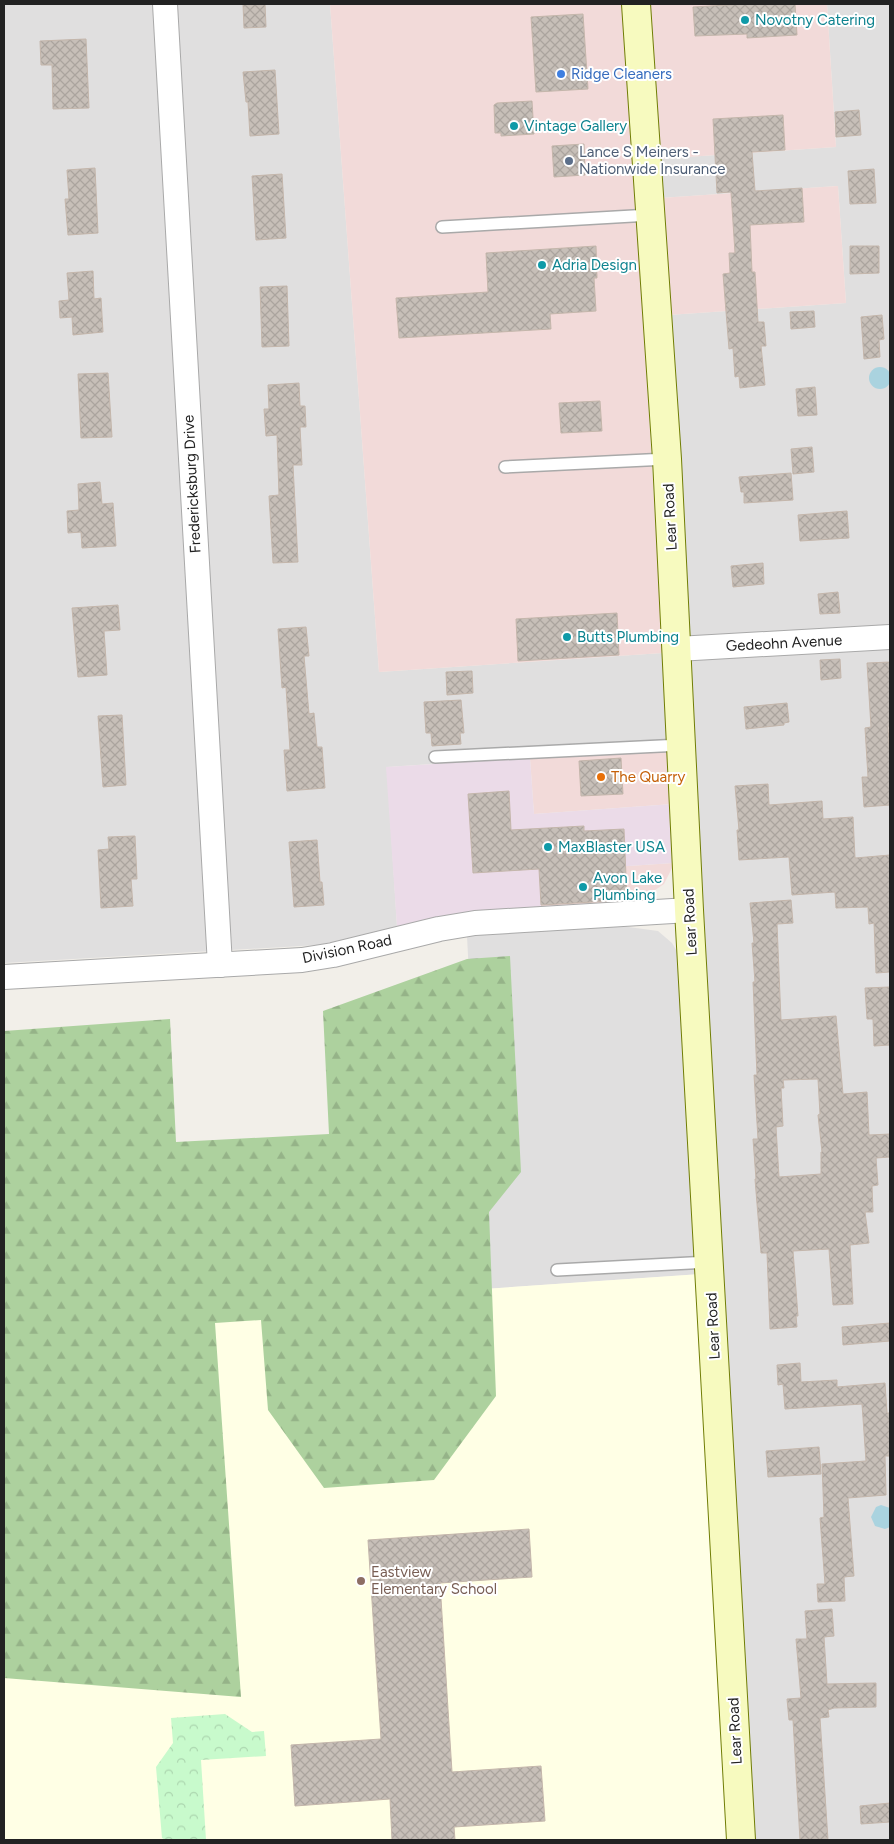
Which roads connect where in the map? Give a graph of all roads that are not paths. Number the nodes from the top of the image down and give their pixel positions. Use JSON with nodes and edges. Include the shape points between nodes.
{"nodes":[{"id":1,"x":165,"y":4,"type":"edge"},
{"id":2,"x":636,"y":4,"type":"edge"},
{"id":3,"x":650,"y":214,"type":"junction"},
{"id":4,"x":442,"y":227,"type":"dead end"},
{"id":5,"x":667,"y":459,"type":"junction"},
{"id":6,"x":505,"y":467,"type":"dead end"},
{"id":7,"x":890,"y":637,"type":"edge"},
{"id":8,"x":677,"y":649,"type":"junction"},
{"id":9,"x":681,"y":745,"type":"junction"},
{"id":10,"x":434,"y":758,"type":"dead end"},
{"id":11,"x":689,"y":910,"type":"junction"},
{"id":12,"x":220,"y":965,"type":"junction"},
{"id":13,"x":4,"y":977,"type":"edge"},
{"id":14,"x":710,"y":1262,"type":"junction"},
{"id":15,"x":557,"y":1270,"type":"dead end"},
{"id":16,"x":741,"y":1840,"type":"edge"}],
"edges":[{"from":1,"to":12,"type":"street","name":"Fredericksburg Drive"},
{"from":2,"to":3,"type":"street","name":"Lear Road"},
{"from":3,"to":4,"type":"lane"},
{"from":3,"to":5,"type":"street","name":"Lear Road"},
{"from":5,"to":6,"type":"lane"},
{"from":5,"to":8,"type":"street","name":"Lear Road"},
{"from":7,"to":8,"type":"street","name":"Gedeohn Avenue"},
{"from":8,"to":9,"type":"street","name":"Lear Road"},
{"from":9,"to":10,"type":"lane"},
{"from":9,"to":11,"type":"street","name":"Lear Road"},
{"from":11,"to":12,"type":"street","name":"Division Road","via":[[475,923],[333,955]]},
{"from":11,"to":14,"type":"street","name":"Lear Road"},
{"from":12,"to":13,"type":"street","name":"Division Road"},
{"from":14,"to":15,"type":"lane"},
{"from":14,"to":16,"type":"street","name":"Lear Road"}]}
